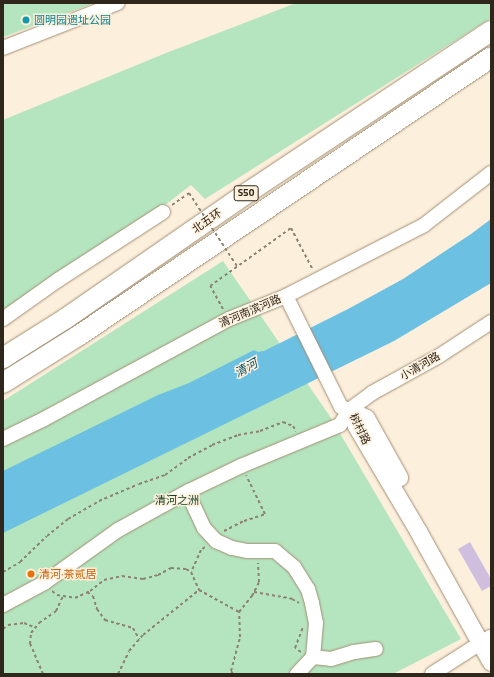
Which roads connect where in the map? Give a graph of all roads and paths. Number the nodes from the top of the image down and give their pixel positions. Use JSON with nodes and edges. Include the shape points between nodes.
{"nodes":[{"id":1,"x":118,"y":3,"type":"edge"},
{"id":2,"x":491,"y":31,"type":"edge"},
{"id":3,"x":3,"y":48,"type":"edge"},
{"id":4,"x":491,"y":57,"type":"edge"},
{"id":5,"x":491,"y":173,"type":"edge"},
{"id":6,"x":163,"y":212,"type":"joint"},
{"id":7,"x":237,"y":266,"type":"junction"},
{"id":8,"x":318,"y":280,"type":"junction"},
{"id":9,"x":286,"y":296,"type":"junction"},
{"id":10,"x":3,"y":319,"type":"edge"},
{"id":11,"x":229,"y":319,"type":"junction"},
{"id":12,"x":491,"y":322,"type":"edge"},
{"id":13,"x":3,"y":358,"type":"edge"},
{"id":14,"x":3,"y":383,"type":"edge"},
{"id":15,"x":349,"y":410,"type":"junction"},
{"id":16,"x":3,"y":439,"type":"edge"},
{"id":17,"x":301,"y":441,"type":"junction"},
{"id":18,"x":189,"y":491,"type":"junction"},
{"id":19,"x":255,"y":551,"type":"junction"},
{"id":20,"x":3,"y":572,"type":"edge"},
{"id":21,"x":191,"y":572,"type":"dead end"},
{"id":22,"x":44,"y":583,"type":"junction"},
{"id":23,"x":199,"y":590,"type":"dead end"},
{"id":24,"x":87,"y":592,"type":"junction"},
{"id":25,"x":254,"y":592,"type":"junction"},
{"id":26,"x":63,"y":596,"type":"junction"},
{"id":27,"x":3,"y":605,"type":"edge"},
{"id":28,"x":303,"y":606,"type":"dead end"},
{"id":29,"x":304,"y":623,"type":"dead end"},
{"id":30,"x":34,"y":626,"type":"dead end"},
{"id":31,"x":3,"y":629,"type":"edge"},
{"id":32,"x":139,"y":639,"type":"junction"},
{"id":33,"x":488,"y":640,"type":"edge"},
{"id":34,"x":376,"y":649,"type":"dead end"},
{"id":35,"x":313,"y":657,"type":"junction"},
{"id":36,"x":491,"y":662,"type":"edge"},
{"id":37,"x":43,"y":674,"type":"edge"},
{"id":38,"x":118,"y":674,"type":"edge"},
{"id":39,"x":233,"y":674,"type":"edge"},
{"id":40,"x":297,"y":674,"type":"edge"},
{"id":41,"x":432,"y":674,"type":"edge"}],
"edges":[{"from":1,"to":3,"type":"street"},
{"from":2,"to":13,"type":"highway","name":"北五环","number":"S50","via":[[257,186],[65,319]]},
{"from":4,"to":14,"type":"highway","name":"北五环","number":"S50","via":[[78,336]]},
{"from":5,"to":8,"type":"street","name":"清河南滨河路","via":[[424,225]]},
{"from":6,"to":7,"type":"path","bridge":true,"via":[[189,193]]},
{"from":6,"to":10,"type":"street"},
{"from":7,"to":8,"type":"path","via":[[291,228]]},
{"from":7,"to":11,"type":"path","via":[[210,286]]},
{"from":8,"to":9,"type":"street","name":"清河南滨河路"},
{"from":9,"to":11,"type":"street","name":"清河南滨河路"},
{"from":9,"to":15,"type":"street","via":[[341,407]]},
{"from":11,"to":16,"type":"street","name":"清河南滨河路"},
{"from":12,"to":15,"type":"street","name":"小清河路","via":[[439,356],[372,393]]},
{"from":15,"to":17,"type":"street","name":"小清河路","via":[[340,425]]},
{"from":15,"to":33,"type":"main road","name":"树村路","via":[[418,531]]},
{"from":17,"to":18,"type":"street","name":"小清河路"},
{"from":17,"to":20,"type":"path","via":[[293,426],[283,422],[212,445],[165,475],[99,501],[68,519],[20,562]]},
{"from":18,"to":19,"type":"street","via":[[204,528],[216,541],[232,548]]},
{"from":18,"to":22,"type":"street","name":"小清河路","via":[[118,530]]},
{"from":19,"to":25,"type":"path","via":[[259,582]]},
{"from":19,"to":35,"type":"street","via":[[275,551],[294,567],[308,589],[316,623]]},
{"from":21,"to":24,"type":"path","via":[[171,568],[143,579],[122,576],[104,580]]},
{"from":22,"to":26,"type":"path","via":[[57,595]]},
{"from":22,"to":27,"type":"street","name":"小清河路"},
{"from":23,"to":32,"type":"path"},
{"from":24,"to":26,"type":"path","via":[[75,598]]},
{"from":24,"to":32,"type":"path","via":[[93,596],[104,620],[133,628]]},
{"from":25,"to":28,"type":"path","via":[[292,599]]},
{"from":25,"to":39,"type":"path","via":[[239,612],[240,637],[231,671]]},
{"from":26,"to":37,"type":"path","via":[[56,611],[31,632],[30,644]]},
{"from":29,"to":35,"type":"path","via":[[295,648]]},
{"from":30,"to":31,"type":"path","via":[[24,623],[8,625]]},
{"from":32,"to":38,"type":"path","via":[[129,651]]},
{"from":33,"to":36,"type":"main road","name":"树村路"},
{"from":33,"to":41,"type":"street"},
{"from":34,"to":35,"type":"street","via":[[331,659]]},
{"from":35,"to":40,"type":"street"}]}
